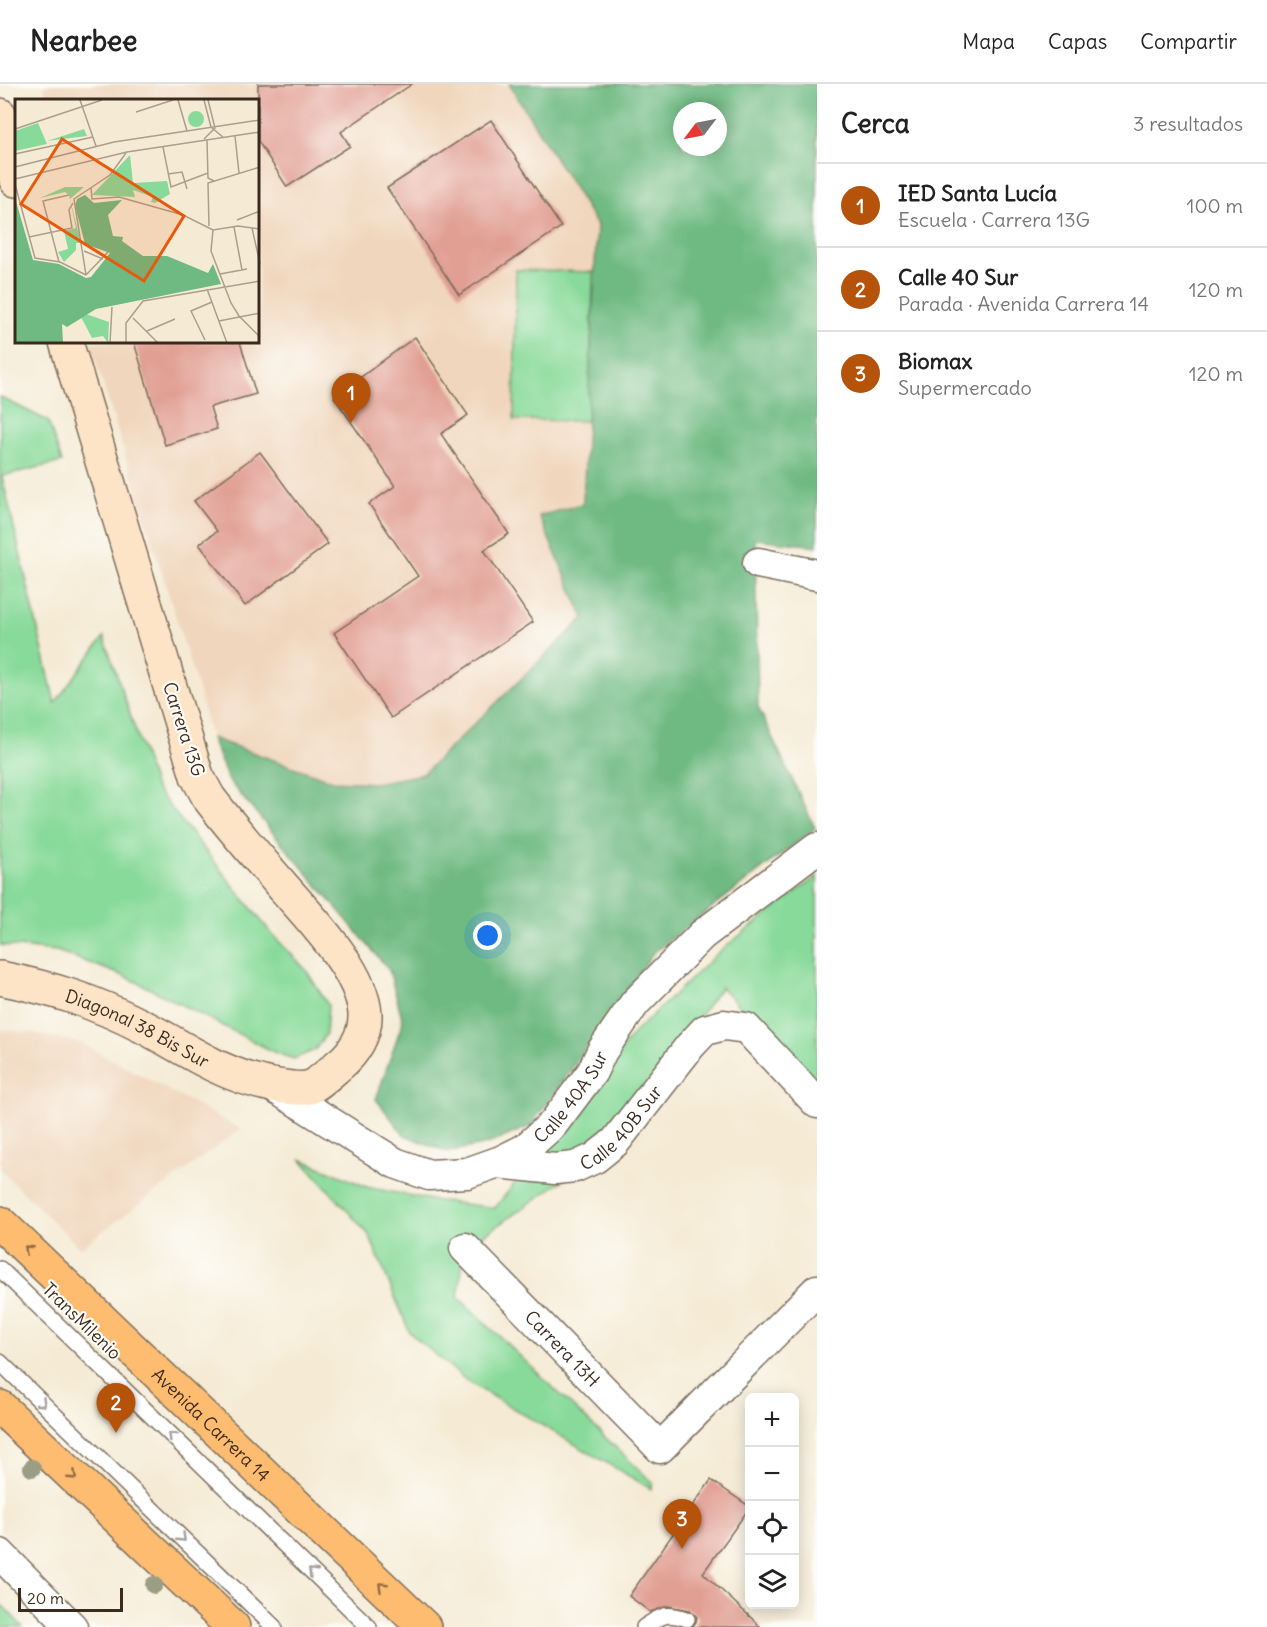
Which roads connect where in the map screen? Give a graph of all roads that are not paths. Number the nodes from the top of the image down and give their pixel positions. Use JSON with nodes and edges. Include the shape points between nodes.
{"nodes":[{"id":1,"x":0,"y":115,"type":"edge"},
{"id":2,"x":15,"y":176,"type":"edge"},
{"id":3,"x":67,"y":344,"type":"edge"},
{"id":4,"x":758,"y":563,"type":"dead end"},
{"id":5,"x":817,"y":575,"type":"edge"},
{"id":6,"x":817,"y":848,"type":"edge"},
{"id":7,"x":0,"y":978,"type":"edge"},
{"id":8,"x":272,"y":1086,"type":"junction"},
{"id":9,"x":817,"y":1103,"type":"edge"},
{"id":10,"x":467,"y":1173,"type":"junction"},
{"id":11,"x":0,"y":1223,"type":"edge"},
{"id":12,"x":465,"y":1248,"type":"dead end"},
{"id":13,"x":0,"y":1269,"type":"edge"},
{"id":14,"x":817,"y":1290,"type":"edge"},
{"id":15,"x":0,"y":1362,"type":"edge"},
{"id":16,"x":0,"y":1407,"type":"edge"},
{"id":17,"x":0,"y":1554,"type":"edge"},
{"id":18,"x":687,"y":1620,"type":"dead end"},
{"id":19,"x":72,"y":1627,"type":"edge"},
{"id":20,"x":233,"y":1627,"type":"edge"},
{"id":21,"x":274,"y":1627,"type":"edge"},
{"id":22,"x":369,"y":1627,"type":"edge"},
{"id":23,"x":424,"y":1627,"type":"edge"},
{"id":24,"x":644,"y":1627,"type":"edge"}],
"edges":[{"from":1,"to":2,"type":"street"},
{"from":3,"to":8,"type":"street","name":"Carrera 13G","via":[[196,776],[221,813],[324,934],[347,966],[358,991],[364,1014],[361,1036],[348,1057],[310,1087]]},
{"from":4,"to":5,"type":"street"},
{"from":6,"to":10,"type":"street","name":"Calle 40A Sur","via":[[702,934],[635,1002],[592,1072],[553,1124],[525,1149]]},
{"from":7,"to":8,"type":"street","name":"Diagonal 38 Bis Sur","via":[[89,1001],[214,1065]]},
{"from":8,"to":10,"type":"street","name":"Calle 40A Sur","via":[[395,1163],[429,1174]]},
{"from":9,"to":10,"type":"street","name":"Calle 40B Sur","via":[[746,1028],[724,1025],[705,1030],[615,1142],[595,1158],[575,1167],[555,1169],[497,1163]]},
{"from":23,"to":11,"type":"main road","name":"Avenida Carrera 14","one_way":true},
{"from":12,"to":14,"type":"street","name":"Carrera 13H","via":[[660,1448]]},
{"from":22,"to":13,"type":"lane","name":"TransMilenio","one_way":true},
{"from":15,"to":21,"type":"lane","one_way":true},
{"from":16,"to":20,"type":"main road","one_way":true},
{"from":17,"to":19,"type":"street"},
{"from":18,"to":24,"type":"lane","via":[[672,1614]]}]}
